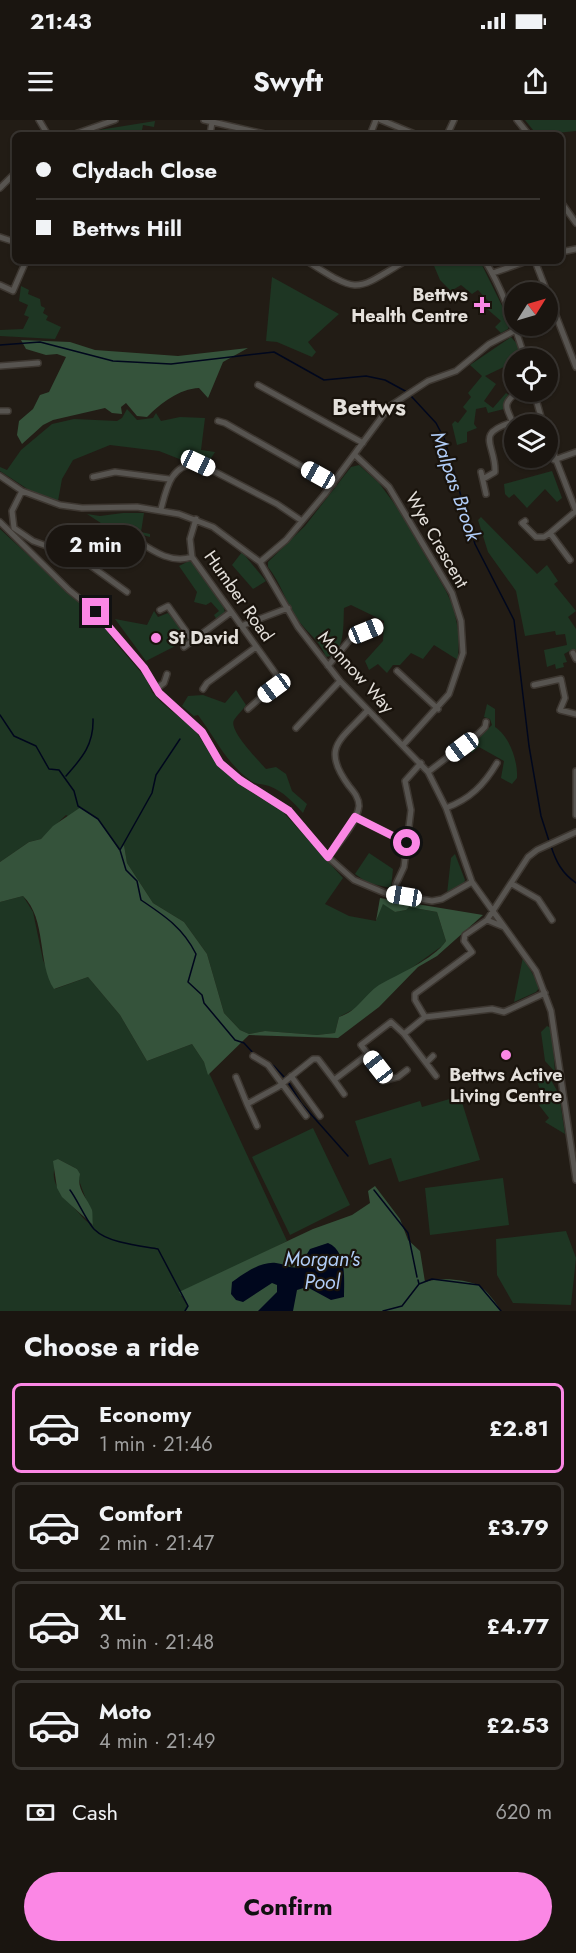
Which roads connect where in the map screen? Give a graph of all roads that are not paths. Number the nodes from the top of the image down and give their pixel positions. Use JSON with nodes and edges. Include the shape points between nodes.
{"nodes":[{"id":1,"x":116,"y":120,"type":"edge"},
{"id":2,"x":204,"y":120,"type":"edge"},
{"id":3,"x":238,"y":120,"type":"edge"},
{"id":4,"x":381,"y":120,"type":"edge"},
{"id":5,"x":517,"y":120,"type":"edge"},
{"id":6,"x":212,"y":122,"type":"junction"},
{"id":7,"x":236,"y":127,"type":"junction"},
{"id":8,"x":81,"y":132,"type":"edge"},
{"id":9,"x":210,"y":132,"type":"edge"},
{"id":10,"x":257,"y":132,"type":"edge"},
{"id":11,"x":410,"y":132,"type":"edge"},
{"id":12,"x":527,"y":132,"type":"edge"},
{"id":13,"x":12,"y":179,"type":"edge"},
{"id":14,"x":0,"y":188,"type":"edge"},
{"id":15,"x":564,"y":206,"type":"edge"},
{"id":16,"x":576,"y":223,"type":"edge"},
{"id":17,"x":25,"y":264,"type":"edge"},
{"id":18,"x":312,"y":264,"type":"edge"},
{"id":19,"x":400,"y":264,"type":"edge"},
{"id":20,"x":487,"y":264,"type":"edge"},
{"id":21,"x":518,"y":264,"type":"edge"},
{"id":22,"x":536,"y":264,"type":"edge"},
{"id":23,"x":493,"y":273,"type":"junction"},
{"id":24,"x":543,"y":282,"type":"edge"},
{"id":25,"x":0,"y":285,"type":"edge"},
{"id":26,"x":504,"y":298,"type":"edge"},
{"id":27,"x":558,"y":322,"type":"edge"},
{"id":28,"x":504,"y":336,"type":"edge"},
{"id":29,"x":38,"y":363,"type":"dead end"},
{"id":30,"x":0,"y":366,"type":"edge"},
{"id":31,"x":576,"y":367,"type":"edge"},
{"id":32,"x":258,"y":385,"type":"dead end"},
{"id":33,"x":0,"y":411,"type":"edge"},
{"id":34,"x":8,"y":411,"type":"dead end"},
{"id":35,"x":218,"y":421,"type":"dead end"},
{"id":36,"x":504,"y":426,"type":"edge"},
{"id":37,"x":363,"y":443,"type":"junction"},
{"id":38,"x":576,"y":452,"type":"edge"},
{"id":39,"x":355,"y":455,"type":"junction"},
{"id":40,"x":558,"y":459,"type":"edge"},
{"id":41,"x":557,"y":468,"type":"edge"},
{"id":42,"x":481,"y":472,"type":"dead end"},
{"id":43,"x":0,"y":476,"type":"edge"},
{"id":44,"x":93,"y":477,"type":"dead end"},
{"id":45,"x":169,"y":479,"type":"junction"},
{"id":46,"x":483,"y":479,"type":"junction"},
{"id":47,"x":333,"y":484,"type":"junction"},
{"id":48,"x":22,"y":491,"type":"junction"},
{"id":49,"x":486,"y":494,"type":"dead end"},
{"id":50,"x":161,"y":509,"type":"junction"},
{"id":51,"x":576,"y":511,"type":"edge"},
{"id":52,"x":196,"y":519,"type":"junction"},
{"id":53,"x":525,"y":520,"type":"dead end"},
{"id":54,"x":302,"y":521,"type":"junction"},
{"id":55,"x":0,"y":522,"type":"edge"},
{"id":56,"x":550,"y":533,"type":"junction"},
{"id":57,"x":136,"y":540,"type":"dead end"},
{"id":58,"x":192,"y":557,"type":"junction"},
{"id":59,"x":570,"y":560,"type":"dead end"},
{"id":60,"x":260,"y":562,"type":"junction"},
{"id":61,"x":127,"y":592,"type":"dead end"},
{"id":62,"x":288,"y":608,"type":"junction"},
{"id":63,"x":160,"y":610,"type":"dead end"},
{"id":64,"x":231,"y":612,"type":"junction"},
{"id":65,"x":380,"y":625,"type":"dead end"},
{"id":66,"x":241,"y":626,"type":"junction"},
{"id":67,"x":193,"y":640,"type":"junction"},
{"id":68,"x":184,"y":647,"type":"dead end"},
{"id":69,"x":256,"y":647,"type":"junction"},
{"id":70,"x":328,"y":666,"type":"junction"},
{"id":71,"x":397,"y":671,"type":"dead end"},
{"id":72,"x":559,"y":672,"type":"dead end"},
{"id":73,"x":166,"y":674,"type":"dead end"},
{"id":74,"x":561,"y":679,"type":"junction"},
{"id":75,"x":340,"y":681,"type":"junction"},
{"id":76,"x":534,"y":685,"type":"dead end"},
{"id":77,"x":156,"y":688,"type":"junction"},
{"id":78,"x":203,"y":689,"type":"dead end"},
{"id":79,"x":248,"y":709,"type":"dead end"},
{"id":80,"x":438,"y":709,"type":"junction"},
{"id":81,"x":368,"y":710,"type":"junction"},
{"id":82,"x":576,"y":714,"type":"edge"},
{"id":83,"x":486,"y":722,"type":"dead end"},
{"id":84,"x":296,"y":728,"type":"dead end"},
{"id":85,"x":404,"y":744,"type":"junction"},
{"id":86,"x":421,"y":763,"type":"junction"},
{"id":87,"x":497,"y":763,"type":"dead end"},
{"id":88,"x":576,"y":771,"type":"edge"},
{"id":89,"x":428,"y":772,"type":"junction"},
{"id":90,"x":446,"y":808,"type":"junction"},
{"id":91,"x":576,"y":815,"type":"edge"},
{"id":92,"x":355,"y":817,"type":"junction"},
{"id":93,"x":576,"y":832,"type":"edge"},
{"id":94,"x":407,"y":843,"type":"junction"},
{"id":95,"x":328,"y":857,"type":"junction"},
{"id":96,"x":472,"y":882,"type":"junction"},
{"id":97,"x":396,"y":884,"type":"dead end"},
{"id":98,"x":512,"y":884,"type":"junction"},
{"id":99,"x":494,"y":909,"type":"junction"},
{"id":100,"x":487,"y":920,"type":"junction"},
{"id":101,"x":552,"y":920,"type":"dead end"},
{"id":102,"x":505,"y":927,"type":"junction"},
{"id":103,"x":546,"y":993,"type":"junction"},
{"id":104,"x":425,"y":1017,"type":"junction"},
{"id":105,"x":404,"y":1034,"type":"junction"},
{"id":106,"x":368,"y":1054,"type":"junction"},
{"id":107,"x":253,"y":1056,"type":"dead end"},
{"id":108,"x":433,"y":1056,"type":"dead end"},
{"id":109,"x":426,"y":1063,"type":"junction"},
{"id":110,"x":407,"y":1070,"type":"dead end"},
{"id":111,"x":290,"y":1076,"type":"junction"},
{"id":112,"x":436,"y":1076,"type":"dead end"},
{"id":113,"x":236,"y":1077,"type":"dead end"},
{"id":114,"x":334,"y":1080,"type":"junction"},
{"id":115,"x":284,"y":1083,"type":"junction"},
{"id":116,"x":344,"y":1094,"type":"dead end"},
{"id":117,"x":247,"y":1104,"type":"junction"},
{"id":118,"x":306,"y":1116,"type":"dead end"},
{"id":119,"x":320,"y":1116,"type":"dead end"},
{"id":120,"x":256,"y":1126,"type":"dead end"},
{"id":121,"x":576,"y":1180,"type":"edge"}],
"edges":[{"from":1,"to":8,"type":"street"},
{"from":2,"to":6,"type":"street"},
{"from":3,"to":7,"type":"street"},
{"from":4,"to":11,"type":"street"},
{"from":5,"to":12,"type":"street"},
{"from":6,"to":7,"type":"street"},
{"from":6,"to":9,"type":"street"},
{"from":7,"to":10,"type":"street"},
{"from":13,"to":14,"type":"street"},
{"from":15,"to":16,"type":"street"},
{"from":17,"to":25,"type":"street","via":[[13,291]]},
{"from":18,"to":19,"type":"street","via":[[346,284],[357,286],[372,283]]},
{"from":20,"to":23,"type":"street"},
{"from":21,"to":23,"type":"street"},
{"from":22,"to":24,"type":"street"},
{"from":23,"to":26,"type":"street"},
{"from":27,"to":31,"type":"street"},
{"from":28,"to":37,"type":"street","via":[[456,370],[405,395],[384,411]]},
{"from":29,"to":30,"type":"street"},
{"from":32,"to":37,"type":"street"},
{"from":33,"to":34,"type":"street"},
{"from":35,"to":47,"type":"street"},
{"from":36,"to":46,"type":"street","via":[[490,433],[495,472]]},
{"from":37,"to":39,"type":"street"},
{"from":38,"to":40,"type":"street"},
{"from":39,"to":47,"type":"street"},
{"from":39,"to":80,"type":"street","name":"Wye Crescent","via":[[389,487],[457,607],[463,653],[454,684]]},
{"from":41,"to":51,"type":"street"},
{"from":42,"to":46,"type":"street"},
{"from":43,"to":48,"type":"street","name":"Monnow Way"},
{"from":44,"to":45,"type":"street","via":[[115,471]]},
{"from":45,"to":50,"type":"street"},
{"from":45,"to":54,"type":"street","via":[[188,464],[198,463]]},
{"from":46,"to":49,"type":"street"},
{"from":47,"to":54,"type":"street"},
{"from":48,"to":50,"type":"street","name":"Monnow Way","via":[[50,503],[78,508]]},
{"from":48,"to":61,"type":"street","via":[[12,511],[14,528],[33,541],[80,558]]},
{"from":50,"to":52,"type":"street","name":"Monnow Way"},
{"from":51,"to":56,"type":"street"},
{"from":52,"to":58,"type":"street","name":"Humber Road","via":[[189,539]]},
{"from":52,"to":60,"type":"street","name":"Monnow Way","via":[[227,535]]},
{"from":53,"to":56,"type":"street","via":[[522,523],[536,537]]},
{"from":54,"to":60,"type":"street"},
{"from":55,"to":77,"type":"street","via":[[96,612]]},
{"from":56,"to":59,"type":"street"},
{"from":57,"to":58,"type":"street","via":[[156,554],[178,559]]},
{"from":58,"to":64,"type":"street","name":"Humber Road"},
{"from":60,"to":62,"type":"street","name":"Monnow Way"},
{"from":62,"to":66,"type":"street"},
{"from":62,"to":70,"type":"street","name":"Monnow Way"},
{"from":63,"to":67,"type":"street","via":[[168,606]]},
{"from":64,"to":66,"type":"street","name":"Humber Road"},
{"from":64,"to":67,"type":"street"},
{"from":65,"to":70,"type":"street","via":[[358,630]]},
{"from":66,"to":69,"type":"street","name":"Humber Road"},
{"from":67,"to":68,"type":"street"},
{"from":69,"to":78,"type":"street"},
{"from":69,"to":79,"type":"street","name":"Humber Road","via":[[277,679],[274,688]]},
{"from":70,"to":75,"type":"street","name":"Monnow Way"},
{"from":71,"to":80,"type":"street"},
{"from":72,"to":74,"type":"street"},
{"from":73,"to":77,"type":"street","via":[[164,683]]},
{"from":74,"to":76,"type":"street"},
{"from":74,"to":82,"type":"street","via":[[565,698],[560,710]]},
{"from":75,"to":81,"type":"street","name":"Monnow Way"},
{"from":75,"to":84,"type":"street"},
{"from":77,"to":95,"type":"street","via":[[202,732],[220,763],[289,811]]},
{"from":80,"to":85,"type":"street","name":"Wye Crescent"},
{"from":81,"to":85,"type":"street","name":"Monnow Way"},
{"from":81,"to":92,"type":"street","via":[[334,752],[336,768],[358,800]]},
{"from":83,"to":89,"type":"street","via":[[478,734]]},
{"from":85,"to":86,"type":"street","name":"Monnow Way"},
{"from":86,"to":89,"type":"street","name":"Monnow Way"},
{"from":86,"to":94,"type":"street","via":[[405,781],[411,810]]},
{"from":87,"to":90,"type":"street","via":[[476,792]]},
{"from":88,"to":91,"type":"street"},
{"from":89,"to":90,"type":"street","name":"Monnow Way"},
{"from":90,"to":96,"type":"street","name":"Monnow Way"},
{"from":92,"to":94,"type":"street"},
{"from":92,"to":95,"type":"street"},
{"from":93,"to":98,"type":"street","via":[[528,857]]},
{"from":94,"to":97,"type":"street","via":[[404,867]]},
{"from":95,"to":96,"type":"street","via":[[354,880],[385,893],[438,901]]},
{"from":96,"to":99,"type":"street","name":"Monnow Way"},
{"from":98,"to":99,"type":"street"},
{"from":98,"to":101,"type":"street","via":[[538,899]]},
{"from":99,"to":100,"type":"street"},
{"from":99,"to":102,"type":"street","name":"Monnow Way"},
{"from":100,"to":102,"type":"street"},
{"from":100,"to":104,"type":"street","via":[[464,939],[472,952],[415,994]]},
{"from":102,"to":103,"type":"street","name":"Monnow Way","via":[[525,952]]},
{"from":103,"to":104,"type":"street","via":[[504,1012],[492,1009]]},
{"from":103,"to":121,"type":"street","name":"Monnow Way"},
{"from":104,"to":105,"type":"street"},
{"from":105,"to":106,"type":"street","via":[[391,1022],[361,1045]]},
{"from":105,"to":109,"type":"street"},
{"from":106,"to":110,"type":"street","via":[[385,1081]]},
{"from":106,"to":114,"type":"street"},
{"from":107,"to":115,"type":"street"},
{"from":108,"to":109,"type":"street"},
{"from":109,"to":112,"type":"street"},
{"from":111,"to":114,"type":"street","via":[[318,1059]]},
{"from":111,"to":115,"type":"street"},
{"from":111,"to":119,"type":"street"},
{"from":113,"to":117,"type":"street"},
{"from":114,"to":116,"type":"street"},
{"from":115,"to":117,"type":"street"},
{"from":115,"to":118,"type":"street"},
{"from":117,"to":120,"type":"street"}]}
